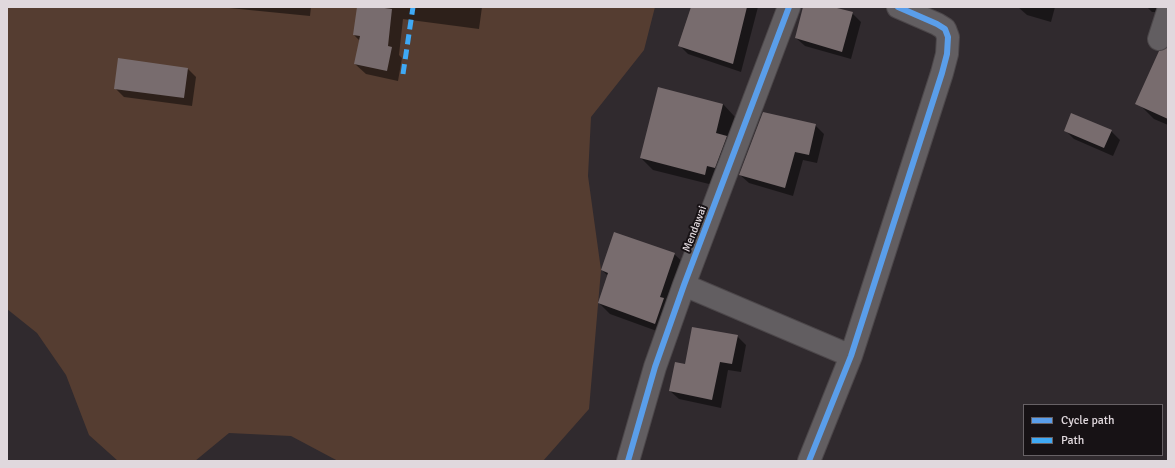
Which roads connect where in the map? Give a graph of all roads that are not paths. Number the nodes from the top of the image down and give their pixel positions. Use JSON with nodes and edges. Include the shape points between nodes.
{"nodes":[{"id":1,"x":789,"y":7,"type":"edge"},
{"id":2,"x":898,"y":7,"type":"edge"},
{"id":3,"x":1168,"y":10,"type":"edge"},
{"id":4,"x":1158,"y":39,"type":"dead end"},
{"id":5,"x":684,"y":285,"type":"junction"},
{"id":6,"x":851,"y":356,"type":"junction"},
{"id":7,"x":628,"y":461,"type":"edge"},
{"id":8,"x":809,"y":461,"type":"edge"}],
"edges":[{"from":1,"to":5,"type":"street","name":"Mendawai"},
{"from":2,"to":6,"type":"street","via":[[944,29],[948,37],[947,54]]},
{"from":3,"to":4,"type":"street"},
{"from":5,"to":6,"type":"street"},
{"from":5,"to":7,"type":"street","name":"Mendawai","via":[[655,367]]},
{"from":6,"to":8,"type":"street"}]}
